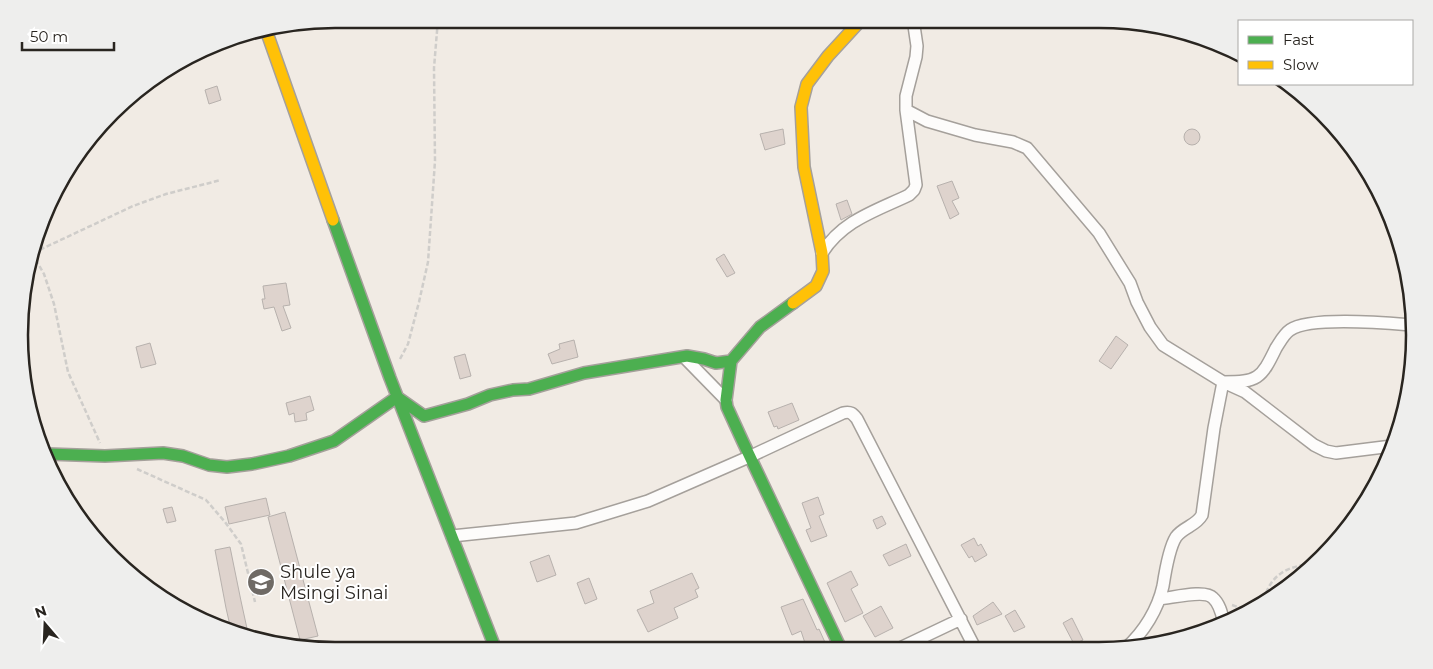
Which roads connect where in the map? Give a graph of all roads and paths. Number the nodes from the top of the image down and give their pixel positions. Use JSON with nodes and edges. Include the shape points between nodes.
{"nodes":[{"id":1,"x":437,"y":28,"type":"edge"},
{"id":2,"x":854,"y":28,"type":"edge"},
{"id":3,"x":915,"y":28,"type":"edge"},
{"id":4,"x":268,"y":35,"type":"edge"},
{"id":5,"x":906,"y":110,"type":"junction"},
{"id":6,"x":221,"y":180,"type":"dead end"},
{"id":7,"x":40,"y":250,"type":"edge"},
{"id":8,"x":822,"y":253,"type":"junction"},
{"id":9,"x":37,"y":260,"type":"edge"},
{"id":10,"x":1406,"y":325,"type":"edge"},
{"id":11,"x":684,"y":357,"type":"junction"},
{"id":12,"x":731,"y":361,"type":"junction"},
{"id":13,"x":390,"y":378,"type":"junction"},
{"id":14,"x":1223,"y":382,"type":"junction"},
{"id":15,"x":397,"y":397,"type":"junction"},
{"id":16,"x":726,"y":400,"type":"junction"},
{"id":17,"x":1384,"y":447,"type":"edge"},
{"id":18,"x":52,"y":454,"type":"edge"},
{"id":19,"x":105,"y":456,"type":"junction"},
{"id":20,"x":751,"y":456,"type":"junction"},
{"id":21,"x":130,"y":466,"type":"dead end"},
{"id":22,"x":452,"y":536,"type":"junction"},
{"id":23,"x":1301,"y":565,"type":"edge"},
{"id":24,"x":1268,"y":591,"type":"edge"},
{"id":25,"x":1159,"y":599,"type":"junction"},
{"id":26,"x":255,"y":602,"type":"dead end"},
{"id":27,"x":1222,"y":615,"type":"edge"},
{"id":28,"x":961,"y":619,"type":"junction"},
{"id":29,"x":1134,"y":640,"type":"edge"},
{"id":30,"x":493,"y":642,"type":"edge"},
{"id":31,"x":839,"y":642,"type":"edge"},
{"id":32,"x":913,"y":642,"type":"edge"},
{"id":33,"x":972,"y":642,"type":"edge"}],
"edges":[{"from":1,"to":13,"type":"path","via":[[434,68],[435,161],[428,262],[408,344]]},
{"from":2,"to":8,"type":"main road","via":[[807,84],[801,107],[804,167]]},
{"from":3,"to":5,"type":"street","via":[[916,58],[906,96]]},
{"from":4,"to":13,"type":"main road"},
{"from":5,"to":8,"type":"street","via":[[916,178],[914,190],[838,232]]},
{"from":5,"to":14,"type":"street","via":[[927,121],[1027,148],[1115,256],[1150,327],[1163,345]]},
{"from":6,"to":7,"type":"path","via":[[133,206]]},
{"from":8,"to":12,"type":"main road","via":[[823,271],[816,286],[760,327]]},
{"from":9,"to":19,"type":"path","via":[[54,304],[68,372]]},
{"from":10,"to":14,"type":"street","via":[[1380,322],[1301,325],[1280,340],[1262,373],[1253,380]]},
{"from":11,"to":12,"type":"main road","via":[[693,356],[716,363]]},
{"from":11,"to":15,"type":"main road","via":[[584,373],[529,389],[490,395],[424,416]]},
{"from":11,"to":16,"type":"street"},
{"from":12,"to":16,"type":"main road"},
{"from":13,"to":15,"type":"main road"},
{"from":14,"to":17,"type":"street","via":[[1246,392],[1326,452]]},
{"from":14,"to":25,"type":"street","via":[[1202,515],[1175,538]]},
{"from":15,"to":19,"type":"main road","via":[[334,441],[252,464],[208,465],[163,453]]},
{"from":15,"to":22,"type":"main road"},
{"from":16,"to":20,"type":"main road"},
{"from":18,"to":19,"type":"main road"},
{"from":20,"to":22,"type":"street","via":[[648,501],[576,523]]},
{"from":20,"to":28,"type":"street","via":[[843,412],[852,413]]},
{"from":20,"to":31,"type":"main road"},
{"from":21,"to":26,"type":"path","via":[[206,500],[241,544]]},
{"from":22,"to":30,"type":"main road"},
{"from":23,"to":24,"type":"path","via":[[1284,570]]},
{"from":25,"to":27,"type":"street","via":[[1209,595],[1215,599]]},
{"from":25,"to":29,"type":"street"},
{"from":28,"to":32,"type":"street"},
{"from":28,"to":33,"type":"street"}]}
